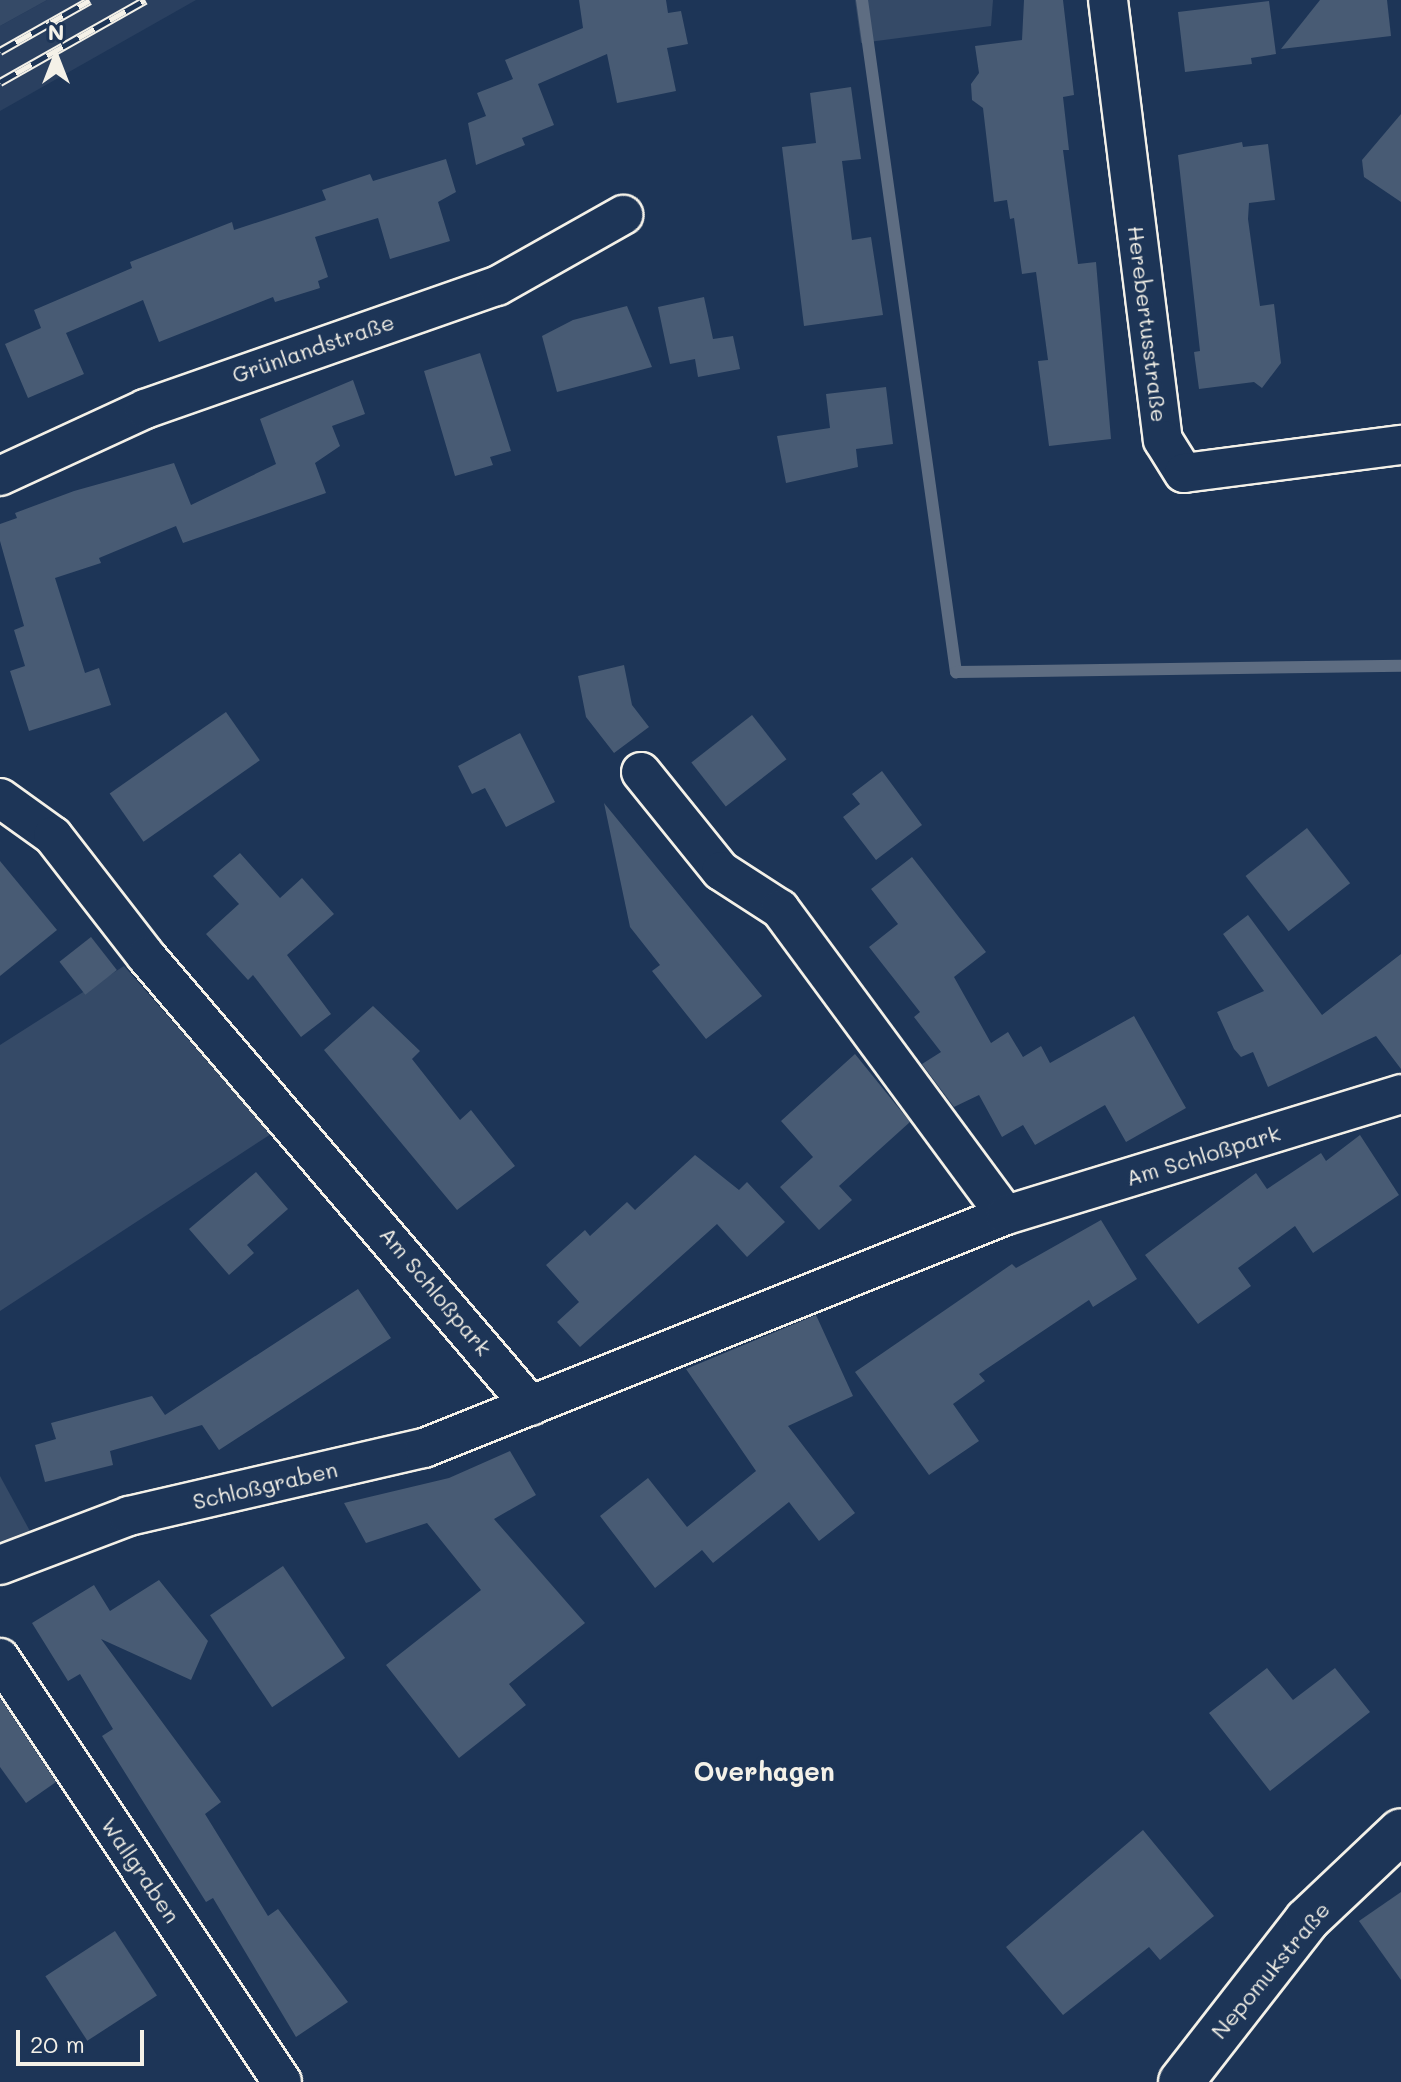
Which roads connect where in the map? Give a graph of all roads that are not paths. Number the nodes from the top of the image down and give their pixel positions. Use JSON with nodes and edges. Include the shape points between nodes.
{"nodes":[{"id":1,"x":1108,"y":0,"type":"edge"},
{"id":2,"x":623,"y":215,"type":"dead end"},
{"id":3,"x":1401,"y":445,"type":"edge"},
{"id":4,"x":0,"y":476,"type":"edge"},
{"id":5,"x":641,"y":772,"type":"dead end"},
{"id":6,"x":0,"y":798,"type":"edge"},
{"id":7,"x":1401,"y":1094,"type":"edge"},
{"id":8,"x":1006,"y":1215,"type":"junction"},
{"id":9,"x":531,"y":1406,"type":"junction"},
{"id":10,"x":0,"y":1565,"type":"edge"},
{"id":11,"x":0,"y":1658,"type":"edge"},
{"id":12,"x":1401,"y":1831,"type":"edge"},
{"id":13,"x":282,"y":2082,"type":"edge"},
{"id":14,"x":1181,"y":2082,"type":"edge"}],
"edges":[{"from":1,"to":3,"type":"street","name":"Herebertusstraße","via":[[1163,440],[1184,473]]},
{"from":2,"to":4,"type":"street","name":"Grünlandstraße","via":[[497,286],[145,409]]},
{"from":5,"to":8,"type":"street","via":[[721,871],[780,909]]},
{"from":6,"to":9,"type":"street","name":"Am Schloßpark","via":[[53,836],[146,956]]},
{"from":7,"to":8,"type":"street","name":"Am Schloßpark"},
{"from":8,"to":9,"type":"street","name":"Am Schloßpark"},
{"from":9,"to":10,"type":"street","name":"Schloßgraben","via":[[424,1448],[129,1516]]},
{"from":11,"to":13,"type":"street","name":"Wallgraben"},
{"from":12,"to":14,"type":"main road","name":"Nepomukstraße","via":[[1307,1920]]}]}
